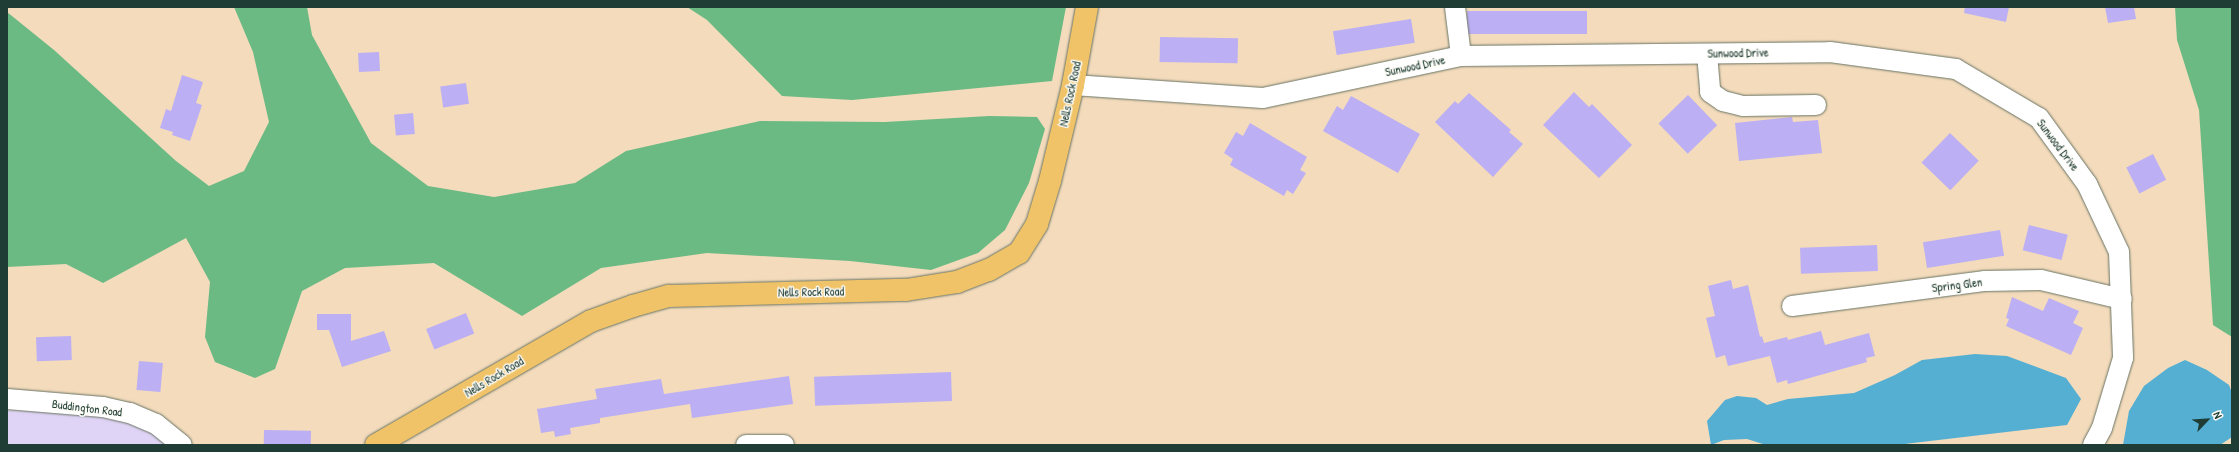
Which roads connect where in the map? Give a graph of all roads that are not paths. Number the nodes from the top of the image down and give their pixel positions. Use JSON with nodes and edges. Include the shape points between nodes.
{"nodes":[{"id":1,"x":1087,"y":7,"type":"edge"},
{"id":2,"x":1455,"y":7,"type":"edge"},
{"id":3,"x":1707,"y":54,"type":"junction"},
{"id":4,"x":1461,"y":56,"type":"junction"},
{"id":5,"x":1072,"y":85,"type":"junction"},
{"id":6,"x":1816,"y":105,"type":"dead end"},
{"id":7,"x":2122,"y":299,"type":"junction"},
{"id":8,"x":1792,"y":306,"type":"dead end"},
{"id":9,"x":7,"y":399,"type":"edge"},
{"id":10,"x":378,"y":444,"type":"edge"},
{"id":11,"x":182,"y":445,"type":"edge"},
{"id":12,"x":746,"y":445,"type":"edge"},
{"id":13,"x":784,"y":445,"type":"edge"},
{"id":14,"x":2093,"y":445,"type":"edge"}],
"edges":[{"from":1,"to":5,"type":"main road","name":"Nells Rock Road"},
{"from":2,"to":4,"type":"street"},
{"from":3,"to":4,"type":"street","name":"Sunwood Drive"},
{"from":3,"to":6,"type":"street","via":[[1710,92],[1723,101],[1743,106]]},
{"from":3,"to":7,"type":"street","name":"Sunwood Drive","via":[[1830,52],[1956,69],[2039,118],[2087,184],[2119,252]]},
{"from":4,"to":5,"type":"street","name":"Sunwood Drive","via":[[1263,98]]},
{"from":5,"to":10,"type":"main road","name":"Nells Rock Road","via":[[1050,181],[1037,224],[1019,253],[989,270],[957,282],[906,290],[669,296],[633,306],[591,321]]},
{"from":7,"to":8,"type":"street","name":"Spring Glen","via":[[2041,280],[1992,281]]},
{"from":7,"to":14,"type":"street","name":"Sunwood Drive","via":[[2123,358],[2102,428]]},
{"from":9,"to":11,"type":"street","name":"Buddington Road","via":[[103,407],[130,413],[156,424]]},
{"from":12,"to":13,"type":"street"}]}
